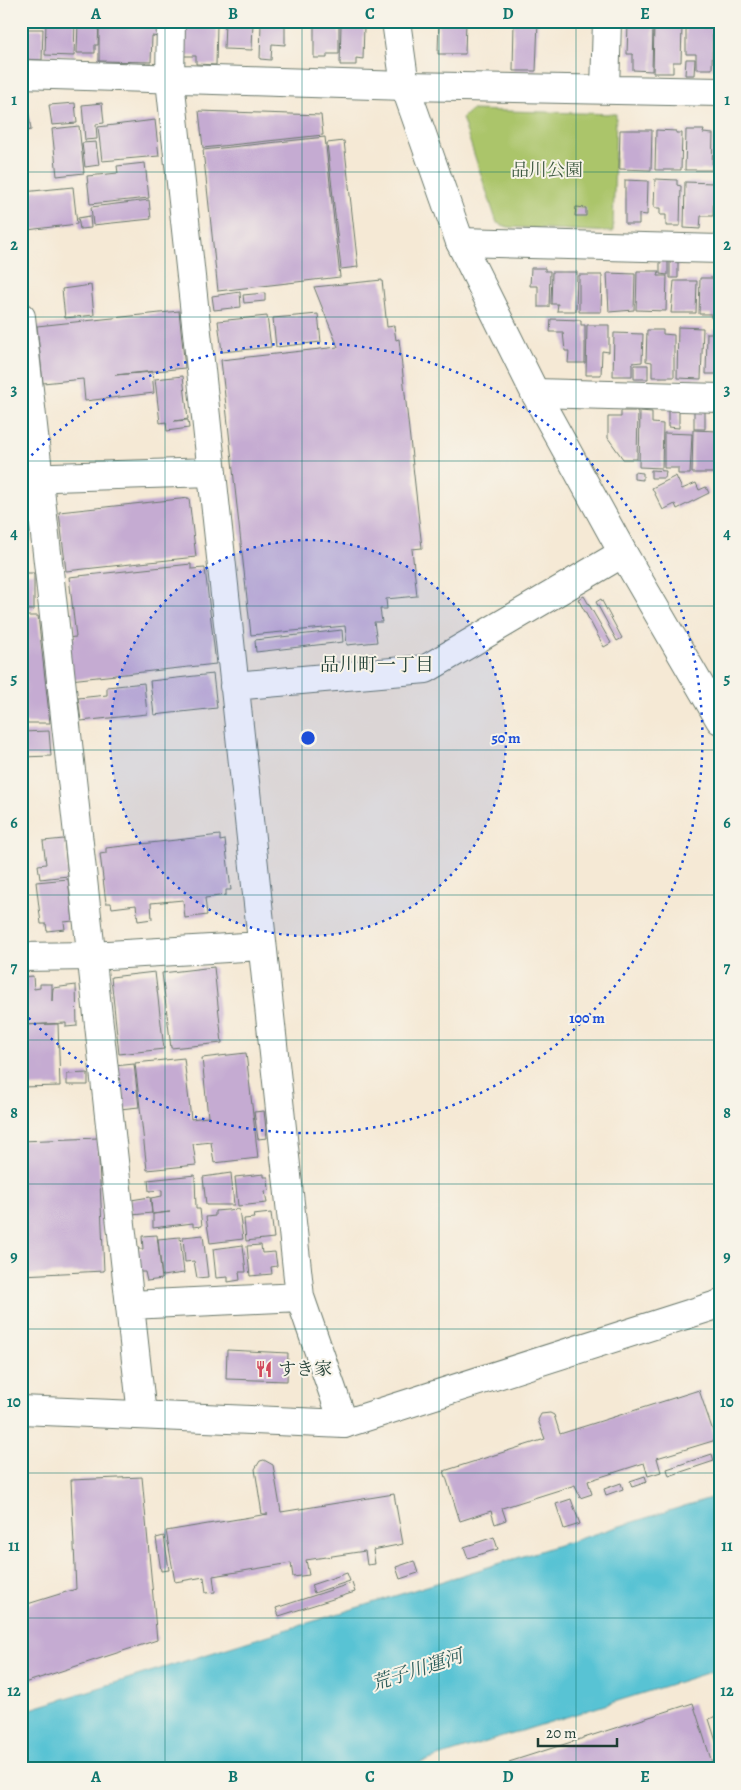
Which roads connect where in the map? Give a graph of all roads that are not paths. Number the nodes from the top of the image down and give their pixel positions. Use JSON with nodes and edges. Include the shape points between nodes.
{"nodes":[{"id":1,"x":171,"y":21,"type":"edge"},
{"id":2,"x":396,"y":21,"type":"edge"},
{"id":3,"x":607,"y":21,"type":"edge"},
{"id":4,"x":21,"y":74,"type":"edge"},
{"id":5,"x":170,"y":80,"type":"junction"},
{"id":6,"x":405,"y":86,"type":"junction"},
{"id":7,"x":605,"y":90,"type":"junction"},
{"id":8,"x":720,"y":92,"type":"edge"},
{"id":9,"x":460,"y":242,"type":"junction"},
{"id":10,"x":720,"y":249,"type":"edge"},
{"id":11,"x":21,"y":317,"type":"edge"},
{"id":12,"x":535,"y":393,"type":"junction"},
{"id":13,"x":720,"y":398,"type":"edge"},
{"id":14,"x":212,"y":472,"type":"junction"},
{"id":15,"x":30,"y":478,"type":"edge"},
{"id":16,"x":623,"y":553,"type":"junction"},
{"id":17,"x":234,"y":686,"type":"junction"},
{"id":18,"x":720,"y":720,"type":"edge"},
{"id":19,"x":262,"y":946,"type":"junction"},
{"id":20,"x":91,"y":956,"type":"junction"},
{"id":21,"x":21,"y":957,"type":"edge"},
{"id":22,"x":300,"y":1297,"type":"junction"},
{"id":23,"x":720,"y":1304,"type":"edge"},
{"id":24,"x":130,"y":1305,"type":"junction"},
{"id":25,"x":21,"y":1410,"type":"edge"},
{"id":26,"x":142,"y":1415,"type":"junction"},
{"id":27,"x":344,"y":1424,"type":"junction"}],
"edges":[{"from":1,"to":5,"type":"street"},
{"from":2,"to":6,"type":"street"},
{"from":3,"to":7,"type":"street"},
{"from":4,"to":5,"type":"street"},
{"from":5,"to":6,"type":"street"},
{"from":5,"to":14,"type":"street"},
{"from":6,"to":7,"type":"street"},
{"from":6,"to":9,"type":"street"},
{"from":7,"to":8,"type":"street"},
{"from":9,"to":10,"type":"street"},
{"from":9,"to":12,"type":"street"},
{"from":11,"to":15,"type":"street"},
{"from":12,"to":13,"type":"street"},
{"from":12,"to":16,"type":"street"},
{"from":14,"to":15,"type":"street"},
{"from":14,"to":17,"type":"street"},
{"from":15,"to":20,"type":"street"},
{"from":16,"to":17,"type":"street","via":[[426,669]]},
{"from":16,"to":18,"type":"street"},
{"from":17,"to":19,"type":"street"},
{"from":19,"to":20,"type":"street"},
{"from":19,"to":22,"type":"street"},
{"from":20,"to":21,"type":"street"},
{"from":20,"to":24,"type":"street"},
{"from":22,"to":24,"type":"street"},
{"from":22,"to":27,"type":"street"},
{"from":23,"to":27,"type":"street"},
{"from":24,"to":26,"type":"street"},
{"from":25,"to":26,"type":"street"},
{"from":26,"to":27,"type":"street"}]}
